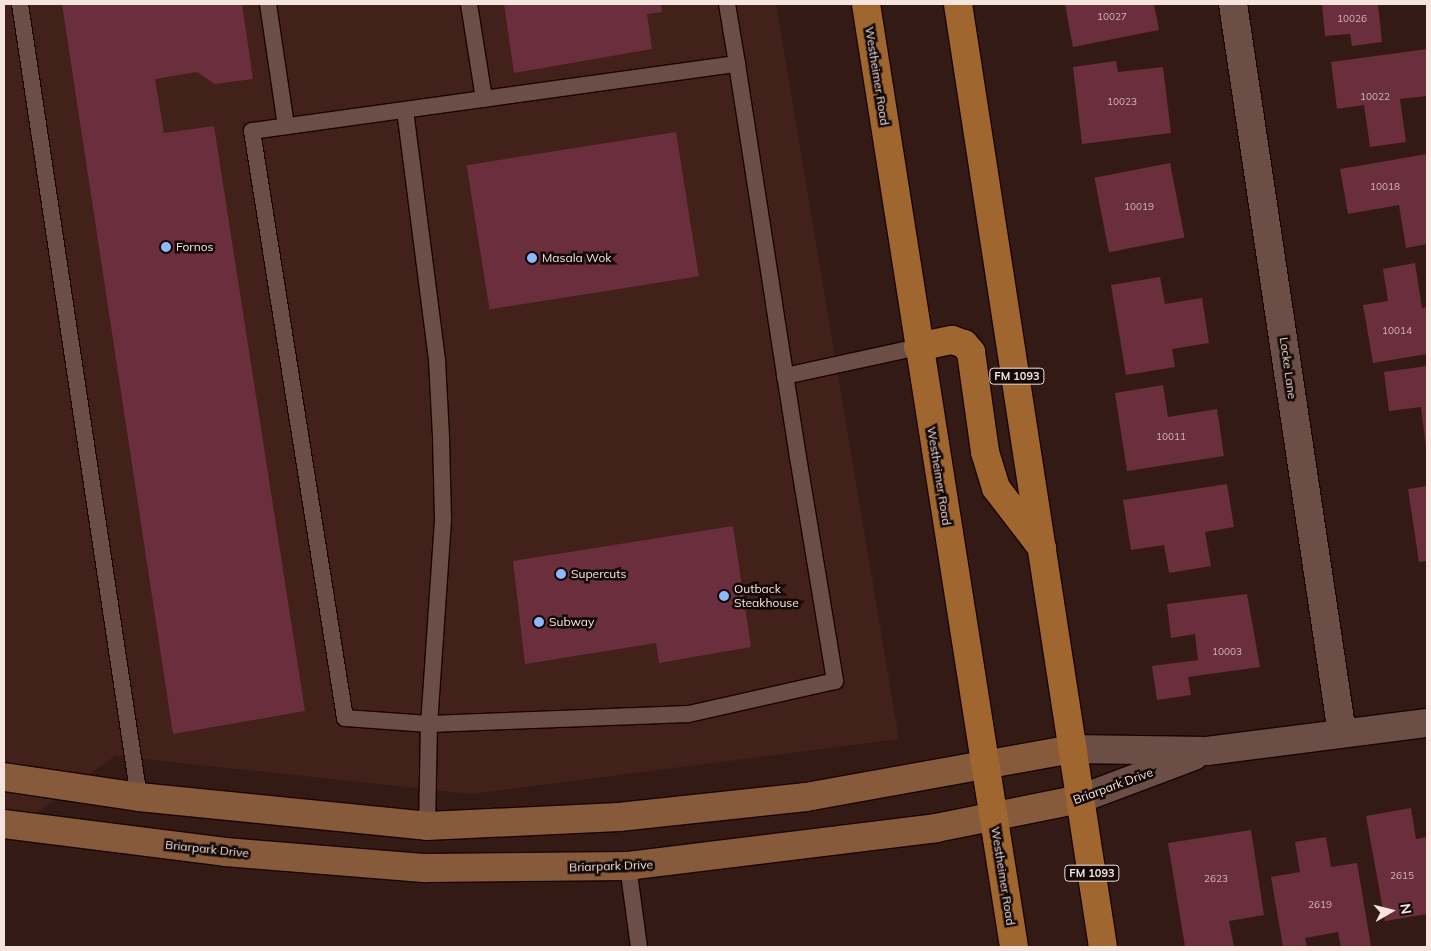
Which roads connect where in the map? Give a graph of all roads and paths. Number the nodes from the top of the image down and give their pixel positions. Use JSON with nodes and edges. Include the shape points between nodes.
{"nodes":[{"id":1,"x":20,"y":4,"type":"edge"},
{"id":2,"x":268,"y":4,"type":"edge"},
{"id":3,"x":469,"y":4,"type":"edge"},
{"id":4,"x":727,"y":4,"type":"edge"},
{"id":5,"x":866,"y":4,"type":"edge"},
{"id":6,"x":958,"y":4,"type":"edge"},
{"id":7,"x":1233,"y":4,"type":"edge"},
{"id":8,"x":737,"y":64,"type":"junction"},
{"id":9,"x":484,"y":99,"type":"junction"},
{"id":10,"x":405,"y":110,"type":"junction"},
{"id":11,"x":286,"y":126,"type":"junction"},
{"id":12,"x":918,"y":347,"type":"junction"},
{"id":13,"x":785,"y":376,"type":"junction"},
{"id":14,"x":1043,"y":549,"type":"junction"},
{"id":15,"x":1427,"y":723,"type":"edge"},
{"id":16,"x":429,"y":724,"type":"junction"},
{"id":17,"x":1342,"y":733,"type":"junction"},
{"id":18,"x":1073,"y":749,"type":"junction"},
{"id":19,"x":1207,"y":751,"type":"junction"},
{"id":20,"x":985,"y":763,"type":"junction"},
{"id":21,"x":4,"y":777,"type":"edge"},
{"id":22,"x":139,"y":797,"type":"junction"},
{"id":23,"x":1080,"y":799,"type":"junction"},
{"id":24,"x":993,"y":817,"type":"junction"},
{"id":25,"x":4,"y":824,"type":"edge"},
{"id":26,"x":427,"y":826,"type":"junction"},
{"id":27,"x":628,"y":866,"type":"junction"},
{"id":28,"x":426,"y":868,"type":"junction"},
{"id":29,"x":639,"y":947,"type":"edge"},
{"id":30,"x":1014,"y":947,"type":"edge"},
{"id":31,"x":1104,"y":947,"type":"edge"}],
"edges":[{"from":1,"to":22,"type":"lane"},
{"from":2,"to":11,"type":"lane"},
{"from":3,"to":9,"type":"lane"},
{"from":4,"to":8,"type":"lane"},
{"from":5,"to":12,"type":"main road","name":"Westheimer Road"},
{"from":6,"to":14,"type":"main road","number":"FM 1093"},
{"from":7,"to":17,"type":"street","name":"Locke Lane"},
{"from":8,"to":9,"type":"lane"},
{"from":8,"to":13,"type":"lane"},
{"from":9,"to":10,"type":"lane"},
{"from":10,"to":11,"type":"lane"},
{"from":10,"to":16,"type":"lane","via":[[436,360],[441,437],[443,520]]},
{"from":11,"to":16,"type":"lane","via":[[252,131],[281,296],[345,718]]},
{"from":12,"to":13,"type":"lane"},
{"from":12,"to":14,"type":"main road","via":[[952,340],[964,344],[971,352],[985,452],[996,488]]},
{"from":12,"to":20,"type":"main road","name":"Westheimer Road"},
{"from":13,"to":16,"type":"lane","via":[[835,681],[688,714]]},
{"from":14,"to":18,"type":"main road","number":"FM 1093"},
{"from":15,"to":17,"type":"street","name":"Briarpark Drive"},
{"from":16,"to":26,"type":"lane"},
{"from":17,"to":19,"type":"street","name":"Briarpark Drive"},
{"from":18,"to":19,"type":"street","name":"Briarpark Drive"},
{"from":18,"to":20,"type":"street","name":"Briarpark Drive"},
{"from":18,"to":23,"type":"main road","number":"FM 1093"},
{"from":19,"to":23,"type":"street","name":"Briarpark Drive"},
{"from":20,"to":24,"type":"main road","name":"Westheimer Road"},
{"from":20,"to":26,"type":"street","name":"Briarpark Drive","via":[[806,798],[619,817]]},
{"from":21,"to":22,"type":"street","name":"Briarpark Drive"},
{"from":22,"to":26,"type":"street","name":"Briarpark Drive"},
{"from":23,"to":24,"type":"street","name":"Briarpark Drive"},
{"from":23,"to":31,"type":"main road","number":"FM 1093"},
{"from":24,"to":27,"type":"street","name":"Briarpark Drive","via":[[936,828]]},
{"from":24,"to":30,"type":"main road","name":"Westheimer Road"},
{"from":25,"to":28,"type":"street","name":"Briarpark Drive","via":[[226,852]]},
{"from":26,"to":28,"type":"street"},
{"from":27,"to":28,"type":"street","name":"Briarpark Drive"},
{"from":27,"to":29,"type":"lane"}]}
